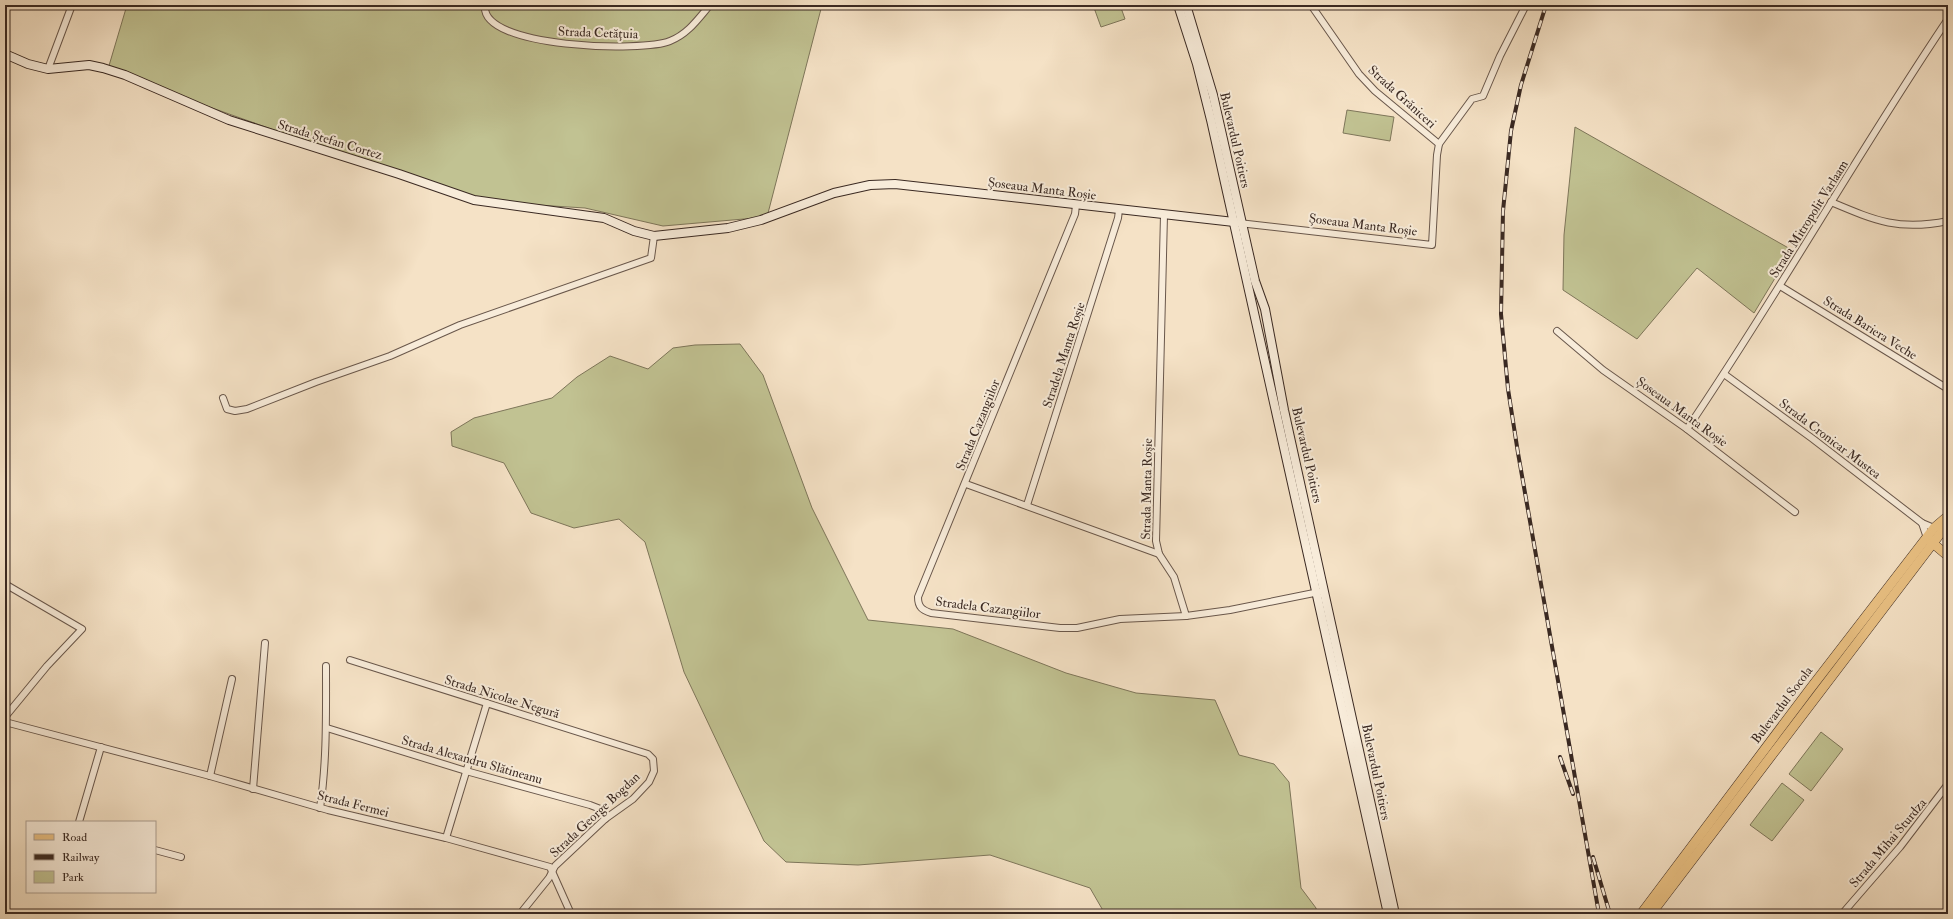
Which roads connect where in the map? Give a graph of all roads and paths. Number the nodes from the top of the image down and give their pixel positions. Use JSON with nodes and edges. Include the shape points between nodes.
{"nodes":[{"id":1,"x":72,"y":5,"type":"edge"},
{"id":2,"x":485,"y":5,"type":"edge"},
{"id":3,"x":710,"y":5,"type":"edge"},
{"id":4,"x":1178,"y":5,"type":"edge"},
{"id":5,"x":1186,"y":5,"type":"edge"},
{"id":6,"x":1311,"y":5,"type":"edge"},
{"id":7,"x":1526,"y":5,"type":"edge"},
{"id":8,"x":1948,"y":19,"type":"edge"},
{"id":9,"x":5,"y":54,"type":"edge"},
{"id":10,"x":48,"y":69,"type":"junction"},
{"id":11,"x":1440,"y":144,"type":"junction"},
{"id":12,"x":1831,"y":202,"type":"junction"},
{"id":13,"x":1076,"y":205,"type":"junction"},
{"id":14,"x":1119,"y":210,"type":"junction"},
{"id":15,"x":1164,"y":215,"type":"junction"},
{"id":16,"x":1948,"y":221,"type":"edge"},
{"id":17,"x":1238,"y":223,"type":"junction"},
{"id":18,"x":654,"y":236,"type":"junction"},
{"id":19,"x":1432,"y":245,"type":"joint"},
{"id":20,"x":1780,"y":286,"type":"junction"},
{"id":21,"x":1557,"y":331,"type":"dead end"},
{"id":22,"x":1724,"y":374,"type":"junction"},
{"id":23,"x":1948,"y":389,"type":"edge"},
{"id":24,"x":223,"y":398,"type":"dead end"},
{"id":25,"x":1687,"y":429,"type":"junction"},
{"id":26,"x":966,"y":484,"type":"junction"},
{"id":27,"x":1027,"y":505,"type":"junction"},
{"id":28,"x":1795,"y":512,"type":"dead end"},
{"id":29,"x":1948,"y":516,"type":"edge"},
{"id":30,"x":1948,"y":519,"type":"edge"},
{"id":31,"x":1922,"y":523,"type":"junction"},
{"id":32,"x":1941,"y":534,"type":"edge"},
{"id":33,"x":1930,"y":541,"type":"junction"},
{"id":34,"x":1159,"y":554,"type":"junction"},
{"id":35,"x":1948,"y":556,"type":"edge"},
{"id":36,"x":5,"y":584,"type":"edge"},
{"id":37,"x":1321,"y":592,"type":"junction"},
{"id":38,"x":1186,"y":616,"type":"junction"},
{"id":39,"x":266,"y":643,"type":"dead end"},
{"id":40,"x":350,"y":660,"type":"dead end"},
{"id":41,"x":326,"y":666,"type":"dead end"},
{"id":42,"x":232,"y":679,"type":"dead end"},
{"id":43,"x":487,"y":704,"type":"junction"},
{"id":44,"x":5,"y":717,"type":"edge"},
{"id":45,"x":5,"y":722,"type":"edge"},
{"id":46,"x":327,"y":728,"type":"junction"},
{"id":47,"x":102,"y":746,"type":"junction"},
{"id":48,"x":648,"y":754,"type":"joint"},
{"id":49,"x":466,"y":771,"type":"junction"},
{"id":50,"x":210,"y":776,"type":"junction"},
{"id":51,"x":1747,"y":780,"type":"junction"},
{"id":52,"x":1948,"y":784,"type":"edge"},
{"id":53,"x":253,"y":789,"type":"junction"},
{"id":54,"x":320,"y":808,"type":"junction"},
{"id":55,"x":605,"y":818,"type":"junction"},
{"id":56,"x":79,"y":821,"type":"edge"},
{"id":57,"x":446,"y":838,"type":"junction"},
{"id":58,"x":156,"y":850,"type":"edge"},
{"id":59,"x":181,"y":858,"type":"dead end"},
{"id":60,"x":553,"y":871,"type":"junction"},
{"id":61,"x":520,"y":914,"type":"edge"},
{"id":62,"x":571,"y":914,"type":"edge"},
{"id":63,"x":1388,"y":914,"type":"edge"},
{"id":64,"x":1395,"y":914,"type":"edge"},
{"id":65,"x":1641,"y":914,"type":"edge"},
{"id":66,"x":1651,"y":914,"type":"edge"},
{"id":67,"x":1842,"y":914,"type":"edge"}],
"edges":[{"from":1,"to":10,"type":"street"},
{"from":2,"to":3,"type":"street","name":"Strada Cetățuia","via":[[489,18],[500,27],[529,38],[554,43],[656,45],[670,42],[686,33]]},
{"from":4,"to":17,"type":"main road","name":"Bulevardul Poitiers","via":[[1203,86]]},
{"from":5,"to":17,"type":"main road","name":"Bulevardul Poitiers","via":[[1213,95]]},
{"from":6,"to":11,"type":"street","name":"Strada Grăniceri","via":[[1359,74],[1375,91]]},
{"from":7,"to":11,"type":"street","name":"Strada Grăniceri","via":[[1483,96],[1472,99]]},
{"from":8,"to":12,"type":"street","name":"Strada Mitropolit Varlaam"},
{"from":9,"to":10,"type":"main road","name":"Strada Ștefan Cortez"},
{"from":10,"to":18,"type":"main road","name":"Strada Ștefan Cortez","via":[[96,66],[125,75],[229,120],[467,198],[604,218],[634,231]]},
{"from":11,"to":19,"type":"street","name":"Strada Grăniceri","via":[[1437,154]]},
{"from":12,"to":16,"type":"street","via":[[1877,221],[1891,224]]},
{"from":12,"to":20,"type":"street","name":"Strada Mitropolit Varlaam"},
{"from":13,"to":14,"type":"main road","name":"Șoseaua Manta Roșie"},
{"from":13,"to":18,"type":"main road","name":"Șoseaua Manta Roșie","via":[[901,185],[870,185],[834,193],[761,220],[728,228]]},
{"from":13,"to":26,"type":"street","name":"Strada Cazangiilor","via":[[1075,214]]},
{"from":14,"to":15,"type":"main road","name":"Șoseaua Manta Roșie"},
{"from":14,"to":27,"type":"street","name":"Stradela Manta Roșie"},
{"from":15,"to":17,"type":"main road","name":"Șoseaua Manta Roșie"},
{"from":15,"to":34,"type":"street","name":"Strada Manta Roșie","via":[[1156,541]]},
{"from":17,"to":19,"type":"street","name":"Șoseaua Manta Roșie"},
{"from":17,"to":37,"type":"main road","name":"Bulevardul Poitiers"},
{"from":18,"to":24,"type":"street","via":[[651,258],[460,325],[390,356],[247,409],[227,409]]},
{"from":20,"to":22,"type":"street","name":"Strada Mitropolit Varlaam"},
{"from":20,"to":23,"type":"street","name":"Strada Bariera Veche"},
{"from":21,"to":25,"type":"street","name":"Șoseaua Manta Roșie","via":[[1603,370]]},
{"from":22,"to":25,"type":"street","name":"Strada Mitropolit Varlaam"},
{"from":22,"to":31,"type":"street","name":"Strada Cronicar Mustea"},
{"from":25,"to":28,"type":"street","name":"Șoseaua Manta Roșie"},
{"from":26,"to":27,"type":"street","name":"Strada Cazangiilor"},
{"from":26,"to":38,"type":"street","name":"Stradela Cazangiilor","via":[[918,597],[920,607],[924,611],[1060,628],[1084,627],[1120,619]]},
{"from":27,"to":34,"type":"street","name":"Strada Cazangiilor"},
{"from":29,"to":32,"type":"main road","name":"Bulevardul Socola"},
{"from":30,"to":32,"type":"main road","name":"Bulevardul Socola"},
{"from":31,"to":32,"type":"street","name":"Strada Cronicar Mustea"},
{"from":31,"to":33,"type":"street"},
{"from":32,"to":33,"type":"main road","name":"Bulevardul Socola"},
{"from":33,"to":35,"type":"main road"},
{"from":33,"to":51,"type":"main road","name":"Bulevardul Socola"},
{"from":34,"to":38,"type":"street","name":"Strada Manta Roșie","via":[[1174,577]]},
{"from":36,"to":44,"type":"street","via":[[82,629]]},
{"from":37,"to":38,"type":"street"},
{"from":37,"to":63,"type":"main road","name":"Bulevardul Poitiers"},
{"from":37,"to":64,"type":"main road","name":"Bulevardul Poitiers"},
{"from":39,"to":53,"type":"street"},
{"from":40,"to":43,"type":"street","name":"Strada Nicolae Negură"},
{"from":41,"to":46,"type":"street"},
{"from":42,"to":50,"type":"street"},
{"from":43,"to":48,"type":"street","name":"Strada Nicolae Negură"},
{"from":43,"to":49,"type":"street"},
{"from":45,"to":47,"type":"street","name":"Strada Fermei"},
{"from":46,"to":49,"type":"street","name":"Strada Alexandru Slătineanu"},
{"from":46,"to":54,"type":"street"},
{"from":47,"to":50,"type":"street","name":"Strada Fermei"},
{"from":47,"to":56,"type":"street"},
{"from":48,"to":55,"type":"street","name":"Strada George Bogdan","via":[[653,758],[654,765],[648,782],[633,799]]},
{"from":49,"to":55,"type":"street","name":"Strada Alexandru Slătineanu","via":[[590,805],[603,810]]},
{"from":49,"to":57,"type":"street"},
{"from":50,"to":53,"type":"street","name":"Strada Fermei"},
{"from":51,"to":65,"type":"main road","name":"Bulevardul Socola"},
{"from":51,"to":66,"type":"main road","name":"Bulevardul Socola"},
{"from":52,"to":67,"type":"street","name":"Strada Mihai Sturdza","via":[[1900,847]]},
{"from":53,"to":54,"type":"street","name":"Strada Fermei"},
{"from":54,"to":57,"type":"street","name":"Strada Fermei"},
{"from":55,"to":60,"type":"street","name":"Strada George Bogdan"},
{"from":57,"to":60,"type":"street","name":"Strada Fermei","via":[[550,867]]},
{"from":58,"to":59,"type":"street"},
{"from":60,"to":61,"type":"street","name":"Strada George Bogdan"},
{"from":60,"to":62,"type":"street"}]}
